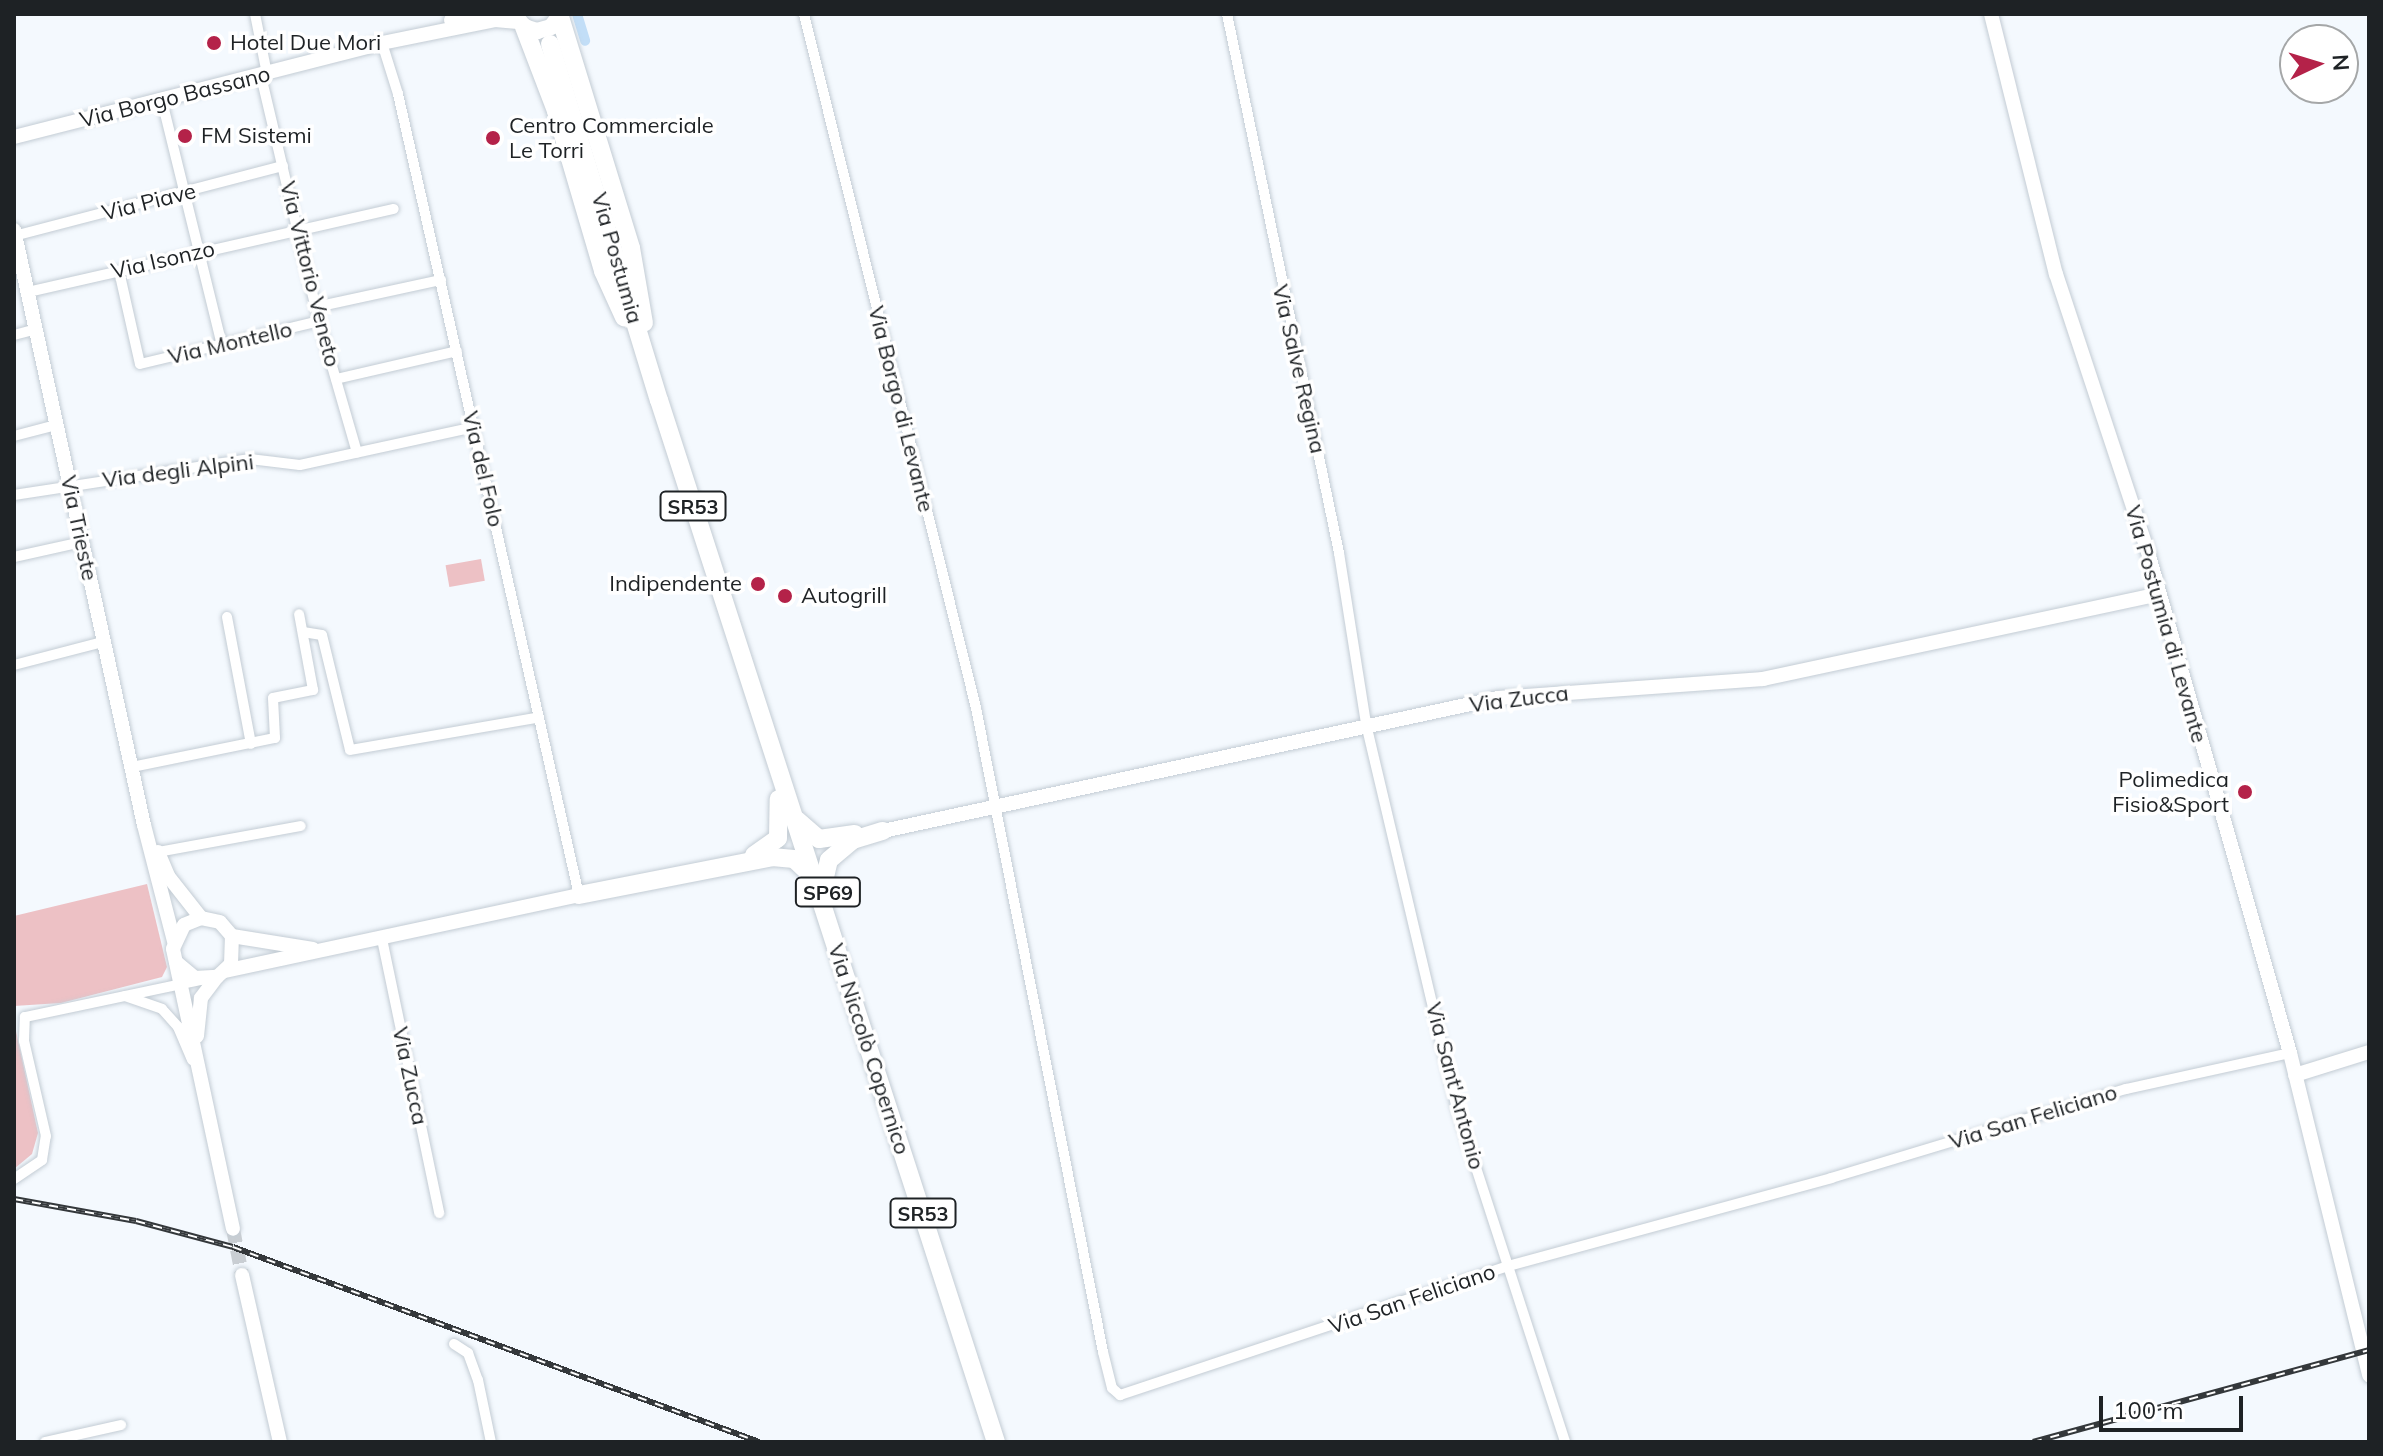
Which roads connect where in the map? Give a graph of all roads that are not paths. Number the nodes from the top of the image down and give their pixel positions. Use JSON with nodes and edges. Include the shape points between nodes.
{"nodes":[{"id":1,"x":255,"y":14,"type":"edge"},
{"id":2,"x":475,"y":14,"type":"edge"},
{"id":3,"x":804,"y":14,"type":"edge"},
{"id":4,"x":1227,"y":14,"type":"edge"},
{"id":5,"x":1991,"y":14,"type":"edge"},
{"id":6,"x":560,"y":15,"type":"edge"},
{"id":7,"x":453,"y":21,"type":"edge"},
{"id":8,"x":519,"y":21,"type":"edge"},
{"id":9,"x":382,"y":43,"type":"junction"},
{"id":10,"x":550,"y":44,"type":"dead end"},
{"id":11,"x":264,"y":75,"type":"junction"},
{"id":12,"x":162,"y":101,"type":"junction"},
{"id":13,"x":14,"y":137,"type":"edge"},
{"id":14,"x":283,"y":166,"type":"junction"},
{"id":15,"x":184,"y":193,"type":"junction"},
{"id":16,"x":394,"y":209,"type":"dead end"},
{"id":17,"x":297,"y":228,"type":"junction"},
{"id":18,"x":14,"y":234,"type":"edge"},
{"id":19,"x":201,"y":252,"type":"junction"},
{"id":20,"x":119,"y":271,"type":"junction"},
{"id":21,"x":441,"y":280,"type":"junction"},
{"id":22,"x":28,"y":292,"type":"junction"},
{"id":23,"x":316,"y":307,"type":"junction"},
{"id":24,"x":319,"y":321,"type":"junction"},
{"id":25,"x":36,"y":329,"type":"junction"},
{"id":26,"x":14,"y":335,"type":"edge"},
{"id":27,"x":222,"y":345,"type":"junction"},
{"id":28,"x":457,"y":351,"type":"junction"},
{"id":29,"x":336,"y":379,"type":"junction"},
{"id":30,"x":659,"y":400,"type":"junction"},
{"id":31,"x":56,"y":425,"type":"junction"},
{"id":32,"x":474,"y":427,"type":"junction"},
{"id":33,"x":668,"y":428,"type":"joint"},
{"id":34,"x":14,"y":436,"type":"edge"},
{"id":35,"x":357,"y":453,"type":"junction"},
{"id":36,"x":70,"y":485,"type":"junction"},
{"id":37,"x":14,"y":495,"type":"edge"},
{"id":38,"x":82,"y":542,"type":"junction"},
{"id":39,"x":14,"y":557,"type":"edge"},
{"id":40,"x":2158,"y":594,"type":"junction"},
{"id":41,"x":299,"y":614,"type":"dead end"},
{"id":42,"x":227,"y":617,"type":"dead end"},
{"id":43,"x":303,"y":632,"type":"junction"},
{"id":44,"x":103,"y":642,"type":"junction"},
{"id":45,"x":14,"y":665,"type":"edge"},
{"id":46,"x":760,"y":714,"type":"junction"},
{"id":47,"x":536,"y":718,"type":"junction"},
{"id":48,"x":1366,"y":724,"type":"junction"},
{"id":49,"x":251,"y":744,"type":"junction"},
{"id":50,"x":132,"y":767,"type":"junction"},
{"id":51,"x":993,"y":805,"type":"junction"},
{"id":52,"x":792,"y":811,"type":"junction"},
{"id":53,"x":144,"y":825,"type":"junction"},
{"id":54,"x":301,"y":826,"type":"dead end"},
{"id":55,"x":883,"y":831,"type":"junction"},
{"id":56,"x":158,"y":852,"type":"junction"},
{"id":57,"x":740,"y":861,"type":"junction"},
{"id":58,"x":814,"y":879,"type":"junction"},
{"id":59,"x":579,"y":895,"type":"junction"},
{"id":60,"x":201,"y":918,"type":"junction"},
{"id":61,"x":232,"y":936,"type":"junction"},
{"id":62,"x":382,"y":939,"type":"junction"},
{"id":63,"x":330,"y":950,"type":"junction"},
{"id":64,"x":175,"y":953,"type":"junction"},
{"id":65,"x":215,"y":976,"type":"junction"},
{"id":66,"x":180,"y":983,"type":"junction"},
{"id":67,"x":848,"y":985,"type":"junction"},
{"id":68,"x":119,"y":995,"type":"junction"},
{"id":69,"x":2369,"y":1052,"type":"edge"},
{"id":70,"x":2290,"y":1053,"type":"junction"},
{"id":71,"x":2295,"y":1075,"type":"junction"},
{"id":72,"x":200,"y":1080,"type":"junction"},
{"id":73,"x":14,"y":1179,"type":"edge"},
{"id":74,"x":439,"y":1213,"type":"dead end"},
{"id":75,"x":233,"y":1229,"type":"tunnel mouth"},
{"id":76,"x":1508,"y":1266,"type":"junction"},
{"id":77,"x":242,"y":1275,"type":"tunnel mouth"},
{"id":78,"x":454,"y":1344,"type":"dead end"},
{"id":79,"x":2369,"y":1375,"type":"edge"},
{"id":80,"x":121,"y":1425,"type":"dead end"},
{"id":81,"x":45,"y":1442,"type":"edge"},
{"id":82,"x":280,"y":1442,"type":"edge"},
{"id":83,"x":491,"y":1442,"type":"edge"},
{"id":84,"x":996,"y":1442,"type":"edge"},
{"id":85,"x":1565,"y":1442,"type":"edge"}],
"edges":[{"from":1,"to":11,"type":"street","name":"Via Vittorio Veneto"},
{"from":2,"to":7,"type":"street","name":"Via Borgo Bassano"},
{"from":3,"to":51,"type":"street","name":"Via Borgo di Levante","via":[[963,653]]},
{"from":4,"to":48,"type":"street","name":"Via Salve Regina","via":[[1339,553]]},
{"from":5,"to":40,"type":"street","name":"Via Postumia di Levante","via":[[2056,274]]},
{"from":6,"to":8,"type":"main road","name":"Via Borgo Bassano","via":[[544,30]]},
{"from":6,"to":30,"type":"highway","via":[[631,248]]},
{"from":7,"to":8,"type":"street","name":"Via Borgo Bassano"},
{"from":7,"to":9,"type":"street","name":"Via Borgo Bassano"},
{"from":8,"to":30,"type":"highway","via":[[556,111],[603,271]]},
{"from":9,"to":11,"type":"street","name":"Via Borgo Bassano"},
{"from":9,"to":21,"type":"street","name":"Via del Folo"},
{"from":10,"to":30,"type":"highway","name":"Via Postumia","number":"SR53"},
{"from":11,"to":12,"type":"street","name":"Via Borgo Bassano"},
{"from":11,"to":14,"type":"street","name":"Via Vittorio Veneto"},
{"from":12,"to":13,"type":"street","name":"Via Borgo Bassano"},
{"from":12,"to":15,"type":"street"},
{"from":14,"to":15,"type":"street","name":"Via Piave"},
{"from":14,"to":17,"type":"street","name":"Via Vittorio Veneto"},
{"from":15,"to":18,"type":"street","name":"Via Piave"},
{"from":15,"to":19,"type":"street"},
{"from":16,"to":17,"type":"street","name":"Via Isonzo"},
{"from":17,"to":19,"type":"street","name":"Via Isonzo"},
{"from":17,"to":23,"type":"street","name":"Via Vittorio Veneto"},
{"from":18,"to":22,"type":"street","name":"Via Trieste","number":"SP69"},
{"from":19,"to":20,"type":"street","name":"Via Isonzo"},
{"from":19,"to":27,"type":"street"},
{"from":20,"to":22,"type":"street","name":"Via Isonzo"},
{"from":20,"to":27,"type":"street","name":"Via Montello","via":[[140,364]]},
{"from":21,"to":23,"type":"street","name":"Via Montello"},
{"from":21,"to":28,"type":"street","name":"Via del Folo"},
{"from":22,"to":25,"type":"street","name":"Via Trieste","number":"SP69"},
{"from":23,"to":24,"type":"street","name":"Via Vittorio Veneto"},
{"from":24,"to":27,"type":"street","name":"Via Montello"},
{"from":24,"to":29,"type":"street","name":"Via Vittorio Veneto"},
{"from":25,"to":26,"type":"street"},
{"from":25,"to":31,"type":"street","name":"Via Trieste","number":"SP69"},
{"from":28,"to":29,"type":"street","name":"Via Vittorio Veneto"},
{"from":28,"to":32,"type":"street","name":"Via del Folo"},
{"from":29,"to":35,"type":"street","name":"Via Vittorio Veneto"},
{"from":30,"to":33,"type":"highway","name":"Via Postumia","number":"SR53"},
{"from":31,"to":34,"type":"street"},
{"from":31,"to":36,"type":"street","name":"Via Trieste","number":"SP69"},
{"from":32,"to":35,"type":"street","name":"Via degli Alpini"},
{"from":32,"to":47,"type":"street","name":"Via del Folo"},
{"from":33,"to":46,"type":"highway","name":"Via Niccolò Copernico","number":"SR53"},
{"from":35,"to":36,"type":"street","name":"Via degli Alpini","via":[[300,465],[250,459]]},
{"from":36,"to":37,"type":"street","name":"Via degli Alpini"},
{"from":36,"to":38,"type":"street","name":"Via Trieste","number":"SP69"},
{"from":38,"to":39,"type":"street"},
{"from":38,"to":44,"type":"street","name":"Via Trieste","number":"SP69"},
{"from":40,"to":48,"type":"street","name":"Via Zucca","number":"SP69","via":[[1763,679],[1498,698]]},
{"from":40,"to":70,"type":"street","name":"Via Postumia di Levante"},
{"from":41,"to":43,"type":"street"},
{"from":42,"to":49,"type":"street"},
{"from":43,"to":47,"type":"street","via":[[317,630],[322,635],[350,750]]},
{"from":43,"to":49,"type":"street","via":[[312,691],[273,698],[276,737]]},
{"from":44,"to":45,"type":"street"},
{"from":44,"to":50,"type":"street","name":"Via Trieste","number":"SP69"},
{"from":46,"to":52,"type":"highway","name":"Via Niccolò Copernico","number":"SR53"},
{"from":46,"to":57,"type":"highway","number":"SP69","via":[[782,828],[770,847]]},
{"from":47,"to":59,"type":"street","name":"Via del Folo"},
{"from":48,"to":51,"type":"street","name":"Via Zucca","number":"SP69"},
{"from":48,"to":76,"type":"street","name":"Via Sant'Antonio","via":[[1456,1106]]},
{"from":49,"to":50,"type":"street"},
{"from":50,"to":53,"type":"street","name":"Via Trieste","number":"SP69"},
{"from":51,"to":55,"type":"street","name":"Via Zucca","number":"SP69"},
{"from":51,"to":76,"type":"street","name":"Via San Feliciano","via":[[1112,1388],[1120,1395],[1136,1393]]},
{"from":52,"to":55,"type":"highway","number":"SP69","via":[[807,833],[819,839]]},
{"from":52,"to":58,"type":"highway","name":"Via Niccolò Copernico","number":"SR53"},
{"from":53,"to":56,"type":"street","name":"Via Trieste","number":"SP69"},
{"from":53,"to":64,"type":"street","name":"Via Trieste","number":"SP69"},
{"from":54,"to":56,"type":"street"},
{"from":55,"to":67,"type":"highway","number":"SP69","via":[[844,846],[826,867]]},
{"from":56,"to":60,"type":"street","name":"Via Trieste","number":"SP69","via":[[168,876]]},
{"from":57,"to":58,"type":"highway","number":"SP69","via":[[788,857]]},
{"from":57,"to":59,"type":"highway","number":"SP69"},
{"from":58,"to":67,"type":"highway","name":"Via Niccolò Copernico","number":"SR53"},
{"from":59,"to":62,"type":"street","number":"SP69"},
{"from":60,"to":61,"type":"street","number":"SP69","via":[[220,922]]},
{"from":60,"to":64,"type":"street","via":[[184,925]]},
{"from":61,"to":63,"type":"street","number":"SP69"},
{"from":61,"to":65,"type":"street","via":[[234,955]]},
{"from":62,"to":63,"type":"street","number":"SP69"},
{"from":62,"to":74,"type":"street","name":"Via Zucca"},
{"from":63,"to":65,"type":"street","number":"SP69"},
{"from":64,"to":65,"type":"street","via":[[188,975]]},
{"from":64,"to":66,"type":"street","name":"Via Trieste"},
{"from":64,"to":68,"type":"street","via":[[167,979]]},
{"from":65,"to":66,"type":"street"},
{"from":65,"to":72,"type":"street","via":[[201,998],[196,1023]]},
{"from":66,"to":68,"type":"street"},
{"from":66,"to":72,"type":"street","name":"Via Trieste"},
{"from":67,"to":84,"type":"highway","name":"Via Niccolò Copernico","number":"SR53"},
{"from":68,"to":72,"type":"street","via":[[151,1001],[162,1009],[178,1027]]},
{"from":68,"to":73,"type":"street","via":[[25,1017],[24,1041],[46,1136],[42,1160]]},
{"from":69,"to":71,"type":"street"},
{"from":70,"to":71,"type":"street","name":"Via Postumia di Levante"},
{"from":70,"to":76,"type":"street","name":"Via San Feliciano","via":[[2126,1089],[1831,1178]]},
{"from":71,"to":79,"type":"street","name":"Via Postumia di Levante"},
{"from":72,"to":75,"type":"street"},
{"from":76,"to":85,"type":"street","name":"Via Sant'Antonio"},
{"from":77,"to":82,"type":"street"},
{"from":78,"to":83,"type":"street","via":[[468,1353]]},
{"from":80,"to":81,"type":"street"}]}
